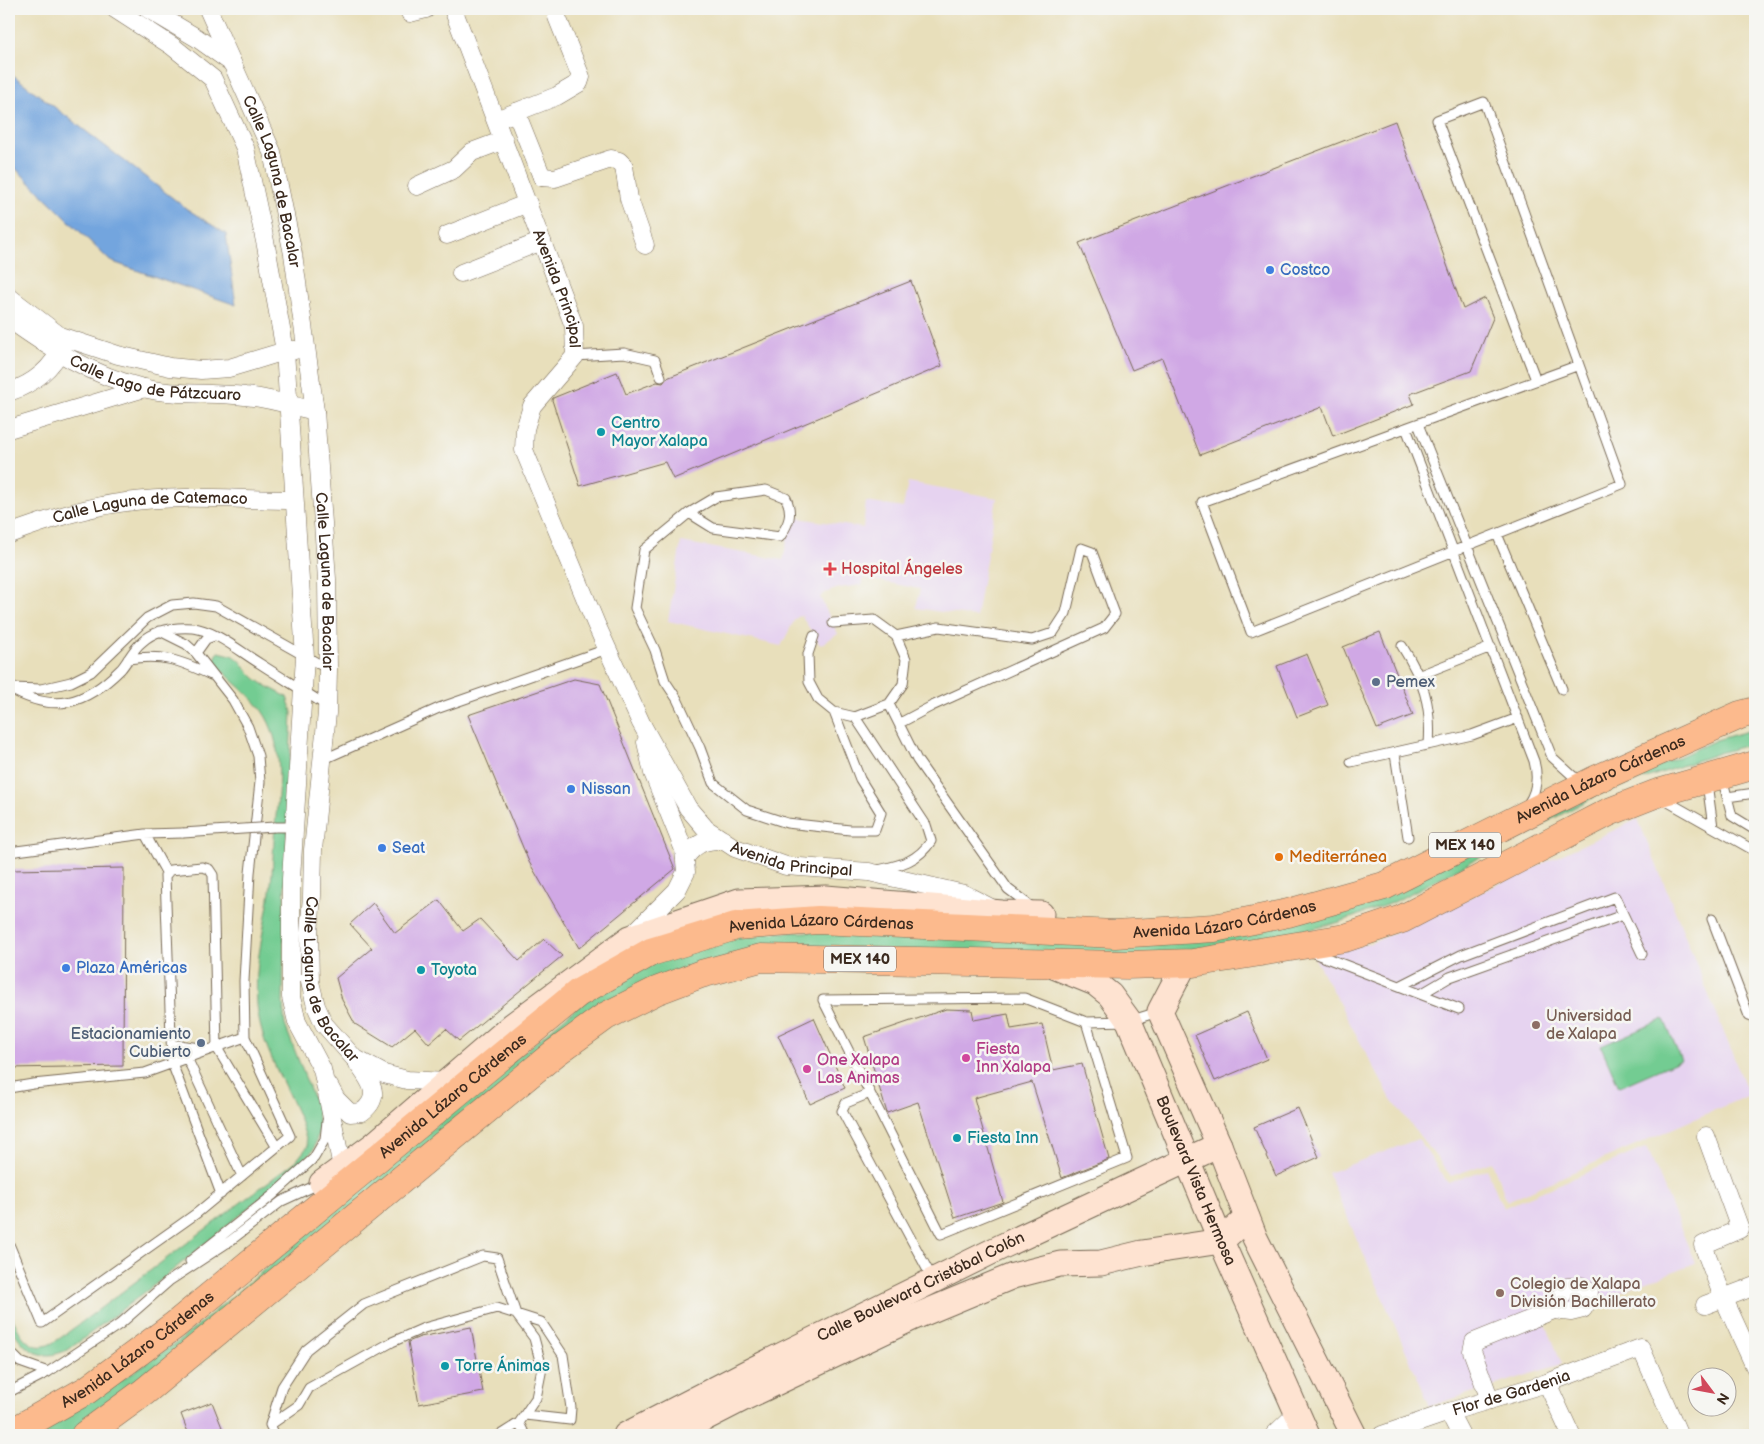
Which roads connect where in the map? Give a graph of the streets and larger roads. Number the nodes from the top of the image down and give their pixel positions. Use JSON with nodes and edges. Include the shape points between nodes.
{"nodes":[{"id":1,"x":115,"y":9,"type":"edge"},
{"id":2,"x":148,"y":9,"type":"edge"},
{"id":3,"x":208,"y":9,"type":"edge"},
{"id":4,"x":453,"y":9,"type":"edge"},
{"id":5,"x":557,"y":17,"type":"dead end"},
{"id":6,"x":234,"y":65,"type":"junction"},
{"id":7,"x":516,"y":112,"type":"junction"},
{"id":8,"x":496,"y":120,"type":"junction"},
{"id":9,"x":504,"y":140,"type":"junction"},
{"id":10,"x":542,"y":178,"type":"junction"},
{"id":11,"x":417,"y":186,"type":"dead end"},
{"id":12,"x":525,"y":196,"type":"junction"},
{"id":13,"x":447,"y":235,"type":"dead end"},
{"id":14,"x":542,"y":241,"type":"junction"},
{"id":15,"x":645,"y":245,"type":"dead end"},
{"id":16,"x":461,"y":273,"type":"dead end"},
{"id":17,"x":9,"y":297,"type":"edge"},
{"id":18,"x":9,"y":319,"type":"edge"},
{"id":19,"x":66,"y":338,"type":"junction"},
{"id":20,"x":285,"y":350,"type":"junction"},
{"id":21,"x":308,"y":351,"type":"junction"},
{"id":22,"x":59,"y":354,"type":"junction"},
{"id":23,"x":170,"y":367,"type":"junction"},
{"id":24,"x":145,"y":389,"type":"junction"},
{"id":25,"x":9,"y":392,"type":"edge"},
{"id":26,"x":288,"y":404,"type":"junction"},
{"id":27,"x":316,"y":411,"type":"junction"},
{"id":28,"x":9,"y":429,"type":"edge"},
{"id":29,"x":321,"y":475,"type":"junction"},
{"id":30,"x":292,"y":478,"type":"junction"},
{"id":31,"x":294,"y":500,"type":"junction"},
{"id":32,"x":9,"y":534,"type":"edge"},
{"id":33,"x":325,"y":546,"type":"junction"},
{"id":34,"x":297,"y":551,"type":"junction"},
{"id":35,"x":1755,"y":711,"type":"edge"},
{"id":36,"x":641,"y":722,"type":"junction"},
{"id":37,"x":1755,"y":765,"type":"edge"},
{"id":38,"x":723,"y":840,"type":"junction"},
{"id":39,"x":685,"y":858,"type":"junction"},
{"id":40,"x":1002,"y":913,"type":"junction"},
{"id":41,"x":1041,"y":914,"type":"joint"},
{"id":42,"x":1115,"y":934,"type":"junction"},
{"id":43,"x":630,"y":938,"type":"junction"},
{"id":44,"x":1046,"y":963,"type":"junction"},
{"id":45,"x":1185,"y":963,"type":"junction"},
{"id":46,"x":354,"y":1058,"type":"junction"},
{"id":47,"x":322,"y":1069,"type":"junction"},
{"id":48,"x":447,"y":1082,"type":"junction"},
{"id":49,"x":1706,"y":1136,"type":"dead end"},
{"id":50,"x":1219,"y":1144,"type":"junction"},
{"id":51,"x":1188,"y":1158,"type":"junction"},
{"id":52,"x":332,"y":1175,"type":"junction"},
{"id":53,"x":1247,"y":1218,"type":"junction"},
{"id":54,"x":1221,"y":1241,"type":"junction"},
{"id":55,"x":1755,"y":1286,"type":"edge"},
{"id":56,"x":1723,"y":1297,"type":"junction"},
{"id":57,"x":1705,"y":1305,"type":"dead end"},
{"id":58,"x":1554,"y":1310,"type":"dead end"},
{"id":59,"x":1755,"y":1367,"type":"edge"},
{"id":60,"x":1547,"y":1383,"type":"junction"},
{"id":61,"x":87,"y":1390,"type":"junction"},
{"id":62,"x":1490,"y":1400,"type":"junction"},
{"id":63,"x":1449,"y":1412,"type":"junction"},
{"id":64,"x":1302,"y":1425,"type":"edge"},
{"id":65,"x":9,"y":1434,"type":"edge"},
{"id":66,"x":85,"y":1435,"type":"edge"},
{"id":67,"x":626,"y":1435,"type":"edge"},
{"id":68,"x":672,"y":1435,"type":"edge"},
{"id":69,"x":1274,"y":1435,"type":"edge"},
{"id":70,"x":1354,"y":1435,"type":"edge"},
{"id":71,"x":1382,"y":1435,"type":"edge"},
{"id":72,"x":1461,"y":1435,"type":"edge"},
{"id":73,"x":1571,"y":1435,"type":"edge"},
{"id":74,"x":1679,"y":1435,"type":"edge"}],
"edges":[{"from":1,"to":20,"type":"street","name":"Calle Laguna de Bacalar","via":[[172,46],[213,79],[245,148]]},
{"from":2,"to":6,"type":"street"},
{"from":3,"to":6,"type":"street","name":"Calle Laguna de Bacalar"},
{"from":4,"to":8,"type":"street","name":"Avenida Principal"},
{"from":5,"to":7,"type":"street","via":[[581,77],[579,83]]},
{"from":6,"to":21,"type":"street","name":"Calle Laguna de Bacalar","via":[[272,152],[293,254]]},
{"from":7,"to":8,"type":"street"},
{"from":7,"to":10,"type":"street"},
{"from":8,"to":9,"type":"street","name":"Avenida Principal"},
{"from":9,"to":11,"type":"street","via":[[472,152],[454,169]]},
{"from":9,"to":12,"type":"street","name":"Avenida Principal"},
{"from":10,"to":12,"type":"street"},
{"from":10,"to":15,"type":"street","via":[[555,178],[611,159],[619,160],[624,166],[628,199]]},
{"from":12,"to":13,"type":"street"},
{"from":12,"to":14,"type":"street","name":"Avenida Principal"},
{"from":14,"to":16,"type":"street"},
{"from":14,"to":36,"type":"street","name":"Avenida Principal","via":[[574,326],[575,356],[532,406],[525,429],[524,450]]},
{"from":17,"to":19,"type":"street","name":"Calle Lago de Pátzcuaro"},
{"from":18,"to":22,"type":"street","name":"Calle Lago de Pátzcuaro"},
{"from":19,"to":22,"type":"street"},
{"from":19,"to":23,"type":"street","name":"Calle Lago de Pátzcuaro"},
{"from":20,"to":21,"type":"street","name":"Calle Lago de Pátzcuaro"},
{"from":20,"to":23,"type":"street","name":"Calle Lago de Pátzcuaro","via":[[228,368]]},
{"from":20,"to":26,"type":"street","name":"Calle Laguna de Bacalar"},
{"from":21,"to":27,"type":"street","name":"Calle Laguna de Bacalar"},
{"from":22,"to":24,"type":"street","name":"Calle Lago de Pátzcuaro"},
{"from":22,"to":25,"type":"street","via":[[42,374]]},
{"from":23,"to":24,"type":"street"},
{"from":24,"to":26,"type":"street","name":"Calle Lago de Pátzcuaro","via":[[246,396]]},
{"from":24,"to":28,"type":"street"},
{"from":26,"to":27,"type":"street","name":"Calle Lago de Pátzcuaro"},
{"from":26,"to":30,"type":"street","name":"Calle Laguna de Bacalar"},
{"from":27,"to":29,"type":"street","name":"Calle Laguna de Bacalar"},
{"from":29,"to":30,"type":"street"},
{"from":29,"to":33,"type":"street","name":"Calle Laguna de Bacalar"},
{"from":30,"to":31,"type":"street","name":"Calle Laguna de Bacalar"},
{"from":31,"to":32,"type":"street","name":"Calle Laguna de Catemaco","via":[[127,502],[86,510]]},
{"from":31,"to":34,"type":"street","name":"Calle Laguna de Bacalar"},
{"from":33,"to":34,"type":"street"},
{"from":33,"to":46,"type":"street","name":"Calle Laguna de Bacalar","via":[[327,706],[313,850],[310,982],[324,1024]]},
{"from":34,"to":47,"type":"street","name":"Calle Laguna de Bacalar","via":[[304,691],[290,922],[291,997],[297,1022]]},
{"from":35,"to":42,"type":"highway","name":"Avenida Lázaro Cárdenas","number":"MEX 140","via":[[1595,780],[1384,886],[1288,913],[1214,928]]},
{"from":36,"to":38,"type":"street","name":"Avenida Principal","via":[[688,808],[706,829]]},
{"from":36,"to":39,"type":"street","name":"Avenida Principal","via":[[653,774],[673,819]]},
{"from":37,"to":45,"type":"highway","name":"Avenida Lázaro Cárdenas","number":"MEX 140","via":[[1718,784],[1655,794],[1609,812],[1402,919],[1345,938]]},
{"from":38,"to":39,"type":"street","via":[[701,842]]},
{"from":38,"to":40,"type":"street","name":"Avenida Principal","via":[[735,848],[786,866],[868,872],[964,894]]},
{"from":39,"to":43,"type":"street","name":"Avenida Principal","via":[[686,872],[677,890]]},
{"from":40,"to":41,"type":"street","name":"Avenida Lázaro Cárdenas"},
{"from":40,"to":43,"type":"street","name":"Avenida Lázaro Cárdenas","via":[[826,898],[739,901]]},
{"from":41,"to":42,"type":"highway"},
{"from":42,"to":61,"type":"highway","name":"Avenida Lázaro Cárdenas","number":"MEX 140","via":[[818,920],[736,926],[651,952],[578,993],[175,1325]]},
{"from":43,"to":48,"type":"street","name":"Avenida Lázaro Cárdenas","via":[[513,1025]]},
{"from":44,"to":45,"type":"highway","name":"Avenida Lázaro Cárdenas","number":"MEX 140"},
{"from":44,"to":51,"type":"street","name":"Boulevard Vista Hermosa","via":[[1095,983],[1110,995],[1129,1021]]},
{"from":44,"to":66,"type":"highway","name":"Avenida Lázaro Cárdenas","number":"MEX 140","via":[[761,958],[656,990],[606,1016],[554,1053],[144,1392]]},
{"from":45,"to":50,"type":"street","name":"Boulevard Vista Hermosa","via":[[1160,1011]]},
{"from":46,"to":47,"type":"street","via":[[374,1091],[372,1102],[362,1112],[350,1113],[344,1108],[336,1099]]},
{"from":46,"to":48,"type":"street","name":"Calle Laguna de Bacalar","via":[[372,1070],[391,1076]]},
{"from":47,"to":52,"type":"street","name":"Calle Laguna de Bacalar","via":[[335,1126]]},
{"from":48,"to":52,"type":"street","name":"Avenida Lázaro Cárdenas","via":[[375,1144]]},
{"from":49,"to":56,"type":"street","via":[[1740,1229],[1704,1245]]},
{"from":50,"to":51,"type":"street","name":"Calle Boulevard Cristóbal Colón"},
{"from":50,"to":53,"type":"street","name":"Boulevard Vista Hermosa"},
{"from":51,"to":54,"type":"street","name":"Boulevard Vista Hermosa"},
{"from":51,"to":67,"type":"street","name":"Calle Boulevard Cristóbal Colón","via":[[746,1372]]},
{"from":52,"to":61,"type":"highway","via":[[140,1335]]},
{"from":53,"to":54,"type":"street"},
{"from":53,"to":70,"type":"street","name":"Boulevard Vista Hermosa"},
{"from":54,"to":64,"type":"street","name":"Boulevard Vista Hermosa"},
{"from":54,"to":68,"type":"street","name":"Calle Boulevard Cristóbal Colón","via":[[1101,1263],[1060,1264],[1013,1276],[912,1318],[746,1396]]},
{"from":55,"to":56,"type":"street"},
{"from":56,"to":57,"type":"street"},
{"from":56,"to":59,"type":"street"},
{"from":58,"to":62,"type":"street","via":[[1474,1342],[1472,1351]]},
{"from":60,"to":62,"type":"street","name":"Flor de Gardenia"},
{"from":60,"to":73,"type":"street"},
{"from":60,"to":74,"type":"street","name":"Flor de Gardenia","via":[[1641,1348]]},
{"from":61,"to":65,"type":"highway","name":"Avenida Lázaro Cárdenas","number":"MEX 140"},
{"from":62,"to":63,"type":"street","name":"Flor de Gardenia"},
{"from":63,"to":71,"type":"street","name":"Flor de Gardenia"},
{"from":63,"to":72,"type":"street"},
{"from":64,"to":69,"type":"street"}]}
